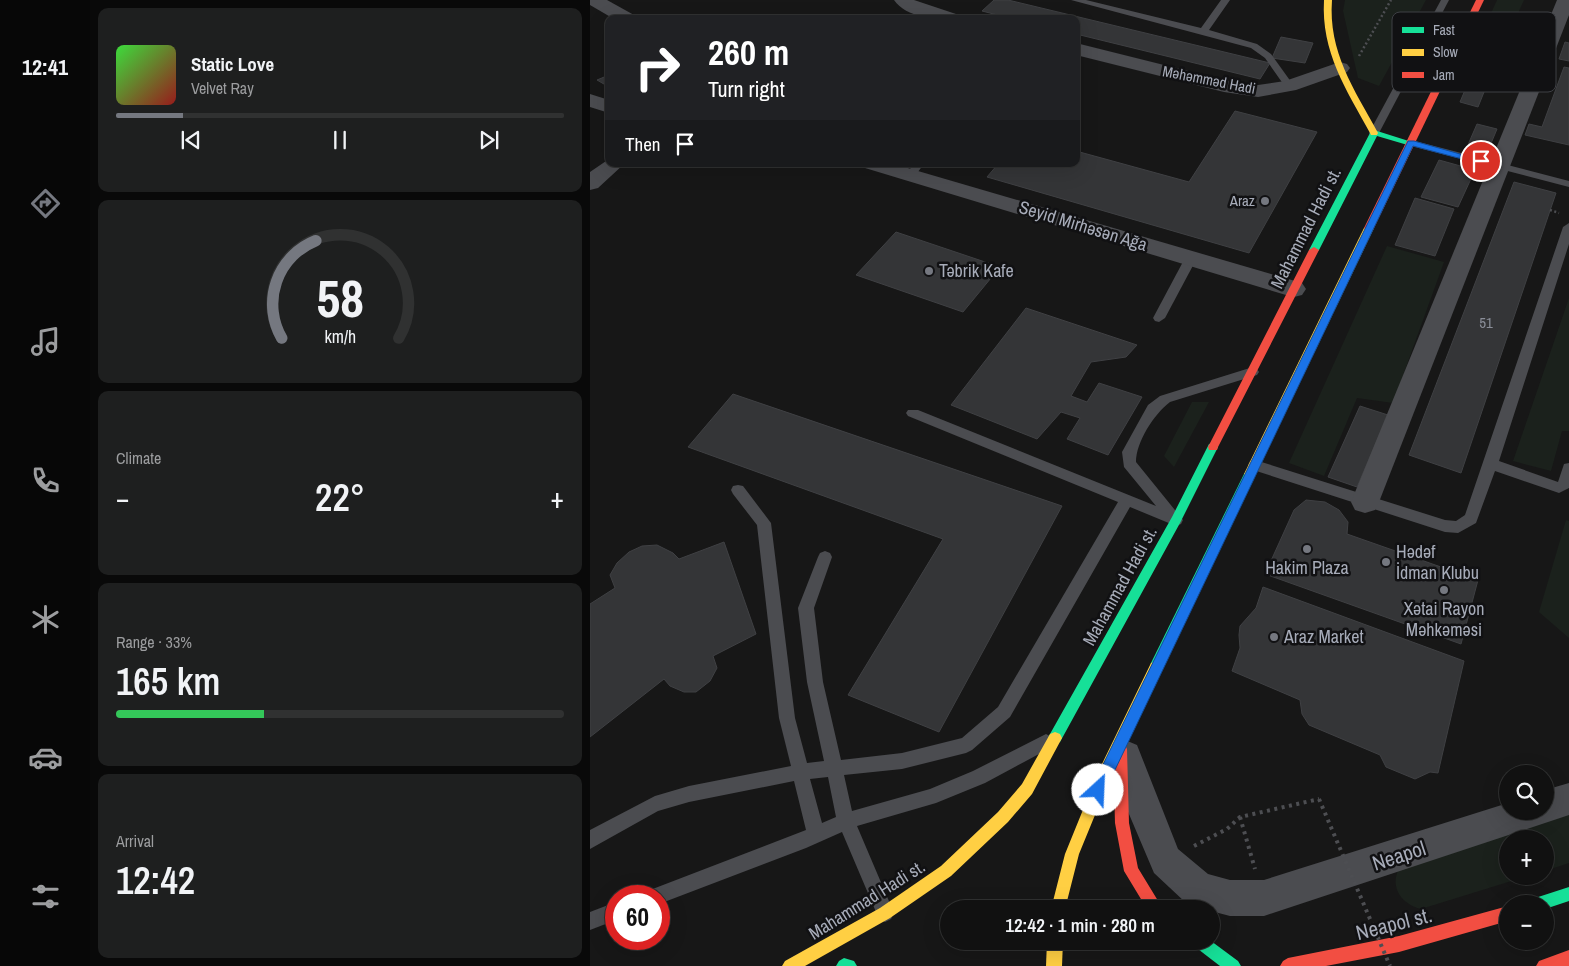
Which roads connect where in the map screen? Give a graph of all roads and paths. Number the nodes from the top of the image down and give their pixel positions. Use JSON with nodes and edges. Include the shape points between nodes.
{"nodes":[{"id":1,"x":594,"y":0,"type":"edge"},
{"id":2,"x":902,"y":0,"type":"edge"},
{"id":3,"x":1075,"y":0,"type":"edge"},
{"id":4,"x":1226,"y":0,"type":"edge"},
{"id":5,"x":1328,"y":0,"type":"edge"},
{"id":6,"x":1391,"y":0,"type":"edge"},
{"id":7,"x":1446,"y":0,"type":"edge"},
{"id":8,"x":1480,"y":0,"type":"edge"},
{"id":9,"x":1566,"y":0,"type":"edge"},
{"id":10,"x":1440,"y":12,"type":"edge"},
{"id":11,"x":1474,"y":12,"type":"edge"},
{"id":12,"x":621,"y":15,"type":"edge"},
{"id":13,"x":940,"y":15,"type":"edge"},
{"id":14,"x":1556,"y":24,"type":"edge"},
{"id":15,"x":1203,"y":31,"type":"junction"},
{"id":16,"x":1080,"y":51,"type":"edge"},
{"id":17,"x":1340,"y":68,"type":"junction"},
{"id":18,"x":1289,"y":86,"type":"junction"},
{"id":19,"x":1396,"y":92,"type":"edge"},
{"id":20,"x":1436,"y":92,"type":"edge"},
{"id":21,"x":1528,"y":92,"type":"edge"},
{"id":22,"x":590,"y":100,"type":"edge"},
{"id":23,"x":605,"y":106,"type":"edge"},
{"id":24,"x":1374,"y":133,"type":"junction"},
{"id":25,"x":1411,"y":143,"type":"junction"},
{"id":26,"x":1498,"y":166,"type":"junction"},
{"id":27,"x":609,"y":167,"type":"edge"},
{"id":28,"x":898,"y":167,"type":"edge"},
{"id":29,"x":915,"y":169,"type":"edge"},
{"id":30,"x":590,"y":183,"type":"edge"},
{"id":31,"x":1569,"y":184,"type":"edge"},
{"id":32,"x":1569,"y":227,"type":"edge"},
{"id":33,"x":1191,"y":258,"type":"junction"},
{"id":34,"x":1294,"y":289,"type":"junction"},
{"id":35,"x":1159,"y":318,"type":"dead end"},
{"id":36,"x":1253,"y":372,"type":"junction"},
{"id":37,"x":913,"y":413,"type":"dead end"},
{"id":38,"x":1255,"y":464,"type":"junction"},
{"id":39,"x":1492,"y":464,"type":"junction"},
{"id":40,"x":1569,"y":468,"type":"edge"},
{"id":41,"x":738,"y":490,"type":"dead end"},
{"id":42,"x":1127,"y":500,"type":"junction"},
{"id":43,"x":1365,"y":502,"type":"junction"},
{"id":44,"x":1176,"y":520,"type":"junction"},
{"id":45,"x":825,"y":557,"type":"dead end"},
{"id":46,"x":1056,"y":737,"type":"junction"},
{"id":47,"x":1120,"y":742,"type":"junction"},
{"id":48,"x":833,"y":768,"type":"junction"},
{"id":49,"x":800,"y":772,"type":"junction"},
{"id":50,"x":1569,"y":800,"type":"edge"},
{"id":51,"x":1554,"y":805,"type":"edge"},
{"id":52,"x":1240,"y":817,"type":"junction"},
{"id":53,"x":1506,"y":820,"type":"edge"},
{"id":54,"x":846,"y":821,"type":"junction"},
{"id":55,"x":816,"y":835,"type":"junction"},
{"id":56,"x":590,"y":840,"type":"edge"},
{"id":57,"x":1166,"y":861,"type":"junction"},
{"id":58,"x":670,"y":891,"type":"edge"},
{"id":59,"x":1569,"y":894,"type":"edge"},
{"id":60,"x":1264,"y":898,"type":"junction"},
{"id":61,"x":1554,"y":899,"type":"edge"},
{"id":62,"x":1060,"y":900,"type":"edge"},
{"id":63,"x":1150,"y":900,"type":"edge"},
{"id":64,"x":885,"y":913,"type":"junction"},
{"id":65,"x":605,"y":915,"type":"edge"},
{"id":66,"x":1499,"y":916,"type":"edge"},
{"id":67,"x":590,"y":921,"type":"edge"},
{"id":68,"x":1055,"y":950,"type":"edge"},
{"id":69,"x":1211,"y":950,"type":"edge"},
{"id":70,"x":1569,"y":958,"type":"edge"},
{"id":71,"x":790,"y":966,"type":"edge"},
{"id":72,"x":844,"y":966,"type":"edge"},
{"id":73,"x":849,"y":966,"type":"edge"},
{"id":74,"x":1054,"y":966,"type":"edge"},
{"id":75,"x":1233,"y":966,"type":"edge"},
{"id":76,"x":1288,"y":966,"type":"edge"},
{"id":77,"x":1390,"y":966,"type":"edge"},
{"id":78,"x":1544,"y":966,"type":"edge"}],
"edges":[{"from":1,"to":12,"type":"street"},
{"from":2,"to":13,"type":"street"},
{"from":3,"to":15,"type":"lane"},
{"from":4,"to":15,"type":"lane"},
{"from":5,"to":17,"type":"main road","via":[[1326,23]]},
{"from":6,"to":17,"type":"path","via":[[1354,63]]},
{"from":7,"to":10,"type":"lane"},
{"from":8,"to":11,"type":"main road"},
{"from":9,"to":14,"type":"street"},
{"from":15,"to":18,"type":"lane","via":[[1254,46],[1268,56]]},
{"from":16,"to":18,"type":"street","name":"Məhəmməd Hadi","via":[[1241,89],[1258,91]]},
{"from":17,"to":18,"type":"street","name":"Məhəmməd Hadi"},
{"from":17,"to":24,"type":"main road"},
{"from":19,"to":24,"type":"lane"},
{"from":20,"to":25,"type":"main road"},
{"from":21,"to":26,"type":"street"},
{"from":22,"to":23,"type":"street"},
{"from":24,"to":25,"type":"main road"},
{"from":24,"to":34,"type":"main road","name":"Mahammad Hadi st."},
{"from":25,"to":26,"type":"lane"},
{"from":25,"to":38,"type":"main road"},
{"from":26,"to":31,"type":"lane"},
{"from":26,"to":43,"type":"street"},
{"from":27,"to":30,"type":"street"},
{"from":28,"to":29,"type":"street","name":"Seyid Mirhəsən Ağa"},
{"from":29,"to":33,"type":"street","name":"Seyid Mirhəsən Ağa"},
{"from":32,"to":39,"type":"lane"},
{"from":33,"to":34,"type":"street","name":"Seyid Mirhəsən Ağa"},
{"from":33,"to":35,"type":"lane"},
{"from":34,"to":36,"type":"main road","name":"Mahammad Hadi st."},
{"from":36,"to":44,"type":"main road","name":"Mahammad Hadi st."},
{"from":36,"to":44,"type":"lane","via":[[1166,399],[1153,408],[1129,452],[1129,463]]},
{"from":37,"to":42,"type":"lane"},
{"from":38,"to":43,"type":"lane"},
{"from":38,"to":47,"type":"main road"},
{"from":39,"to":40,"type":"lane","via":[[1559,488],[1565,484]]},
{"from":39,"to":43,"type":"lane","via":[[1471,519],[1458,527]]},
{"from":41,"to":49,"type":"lane","via":[[764,523],[787,718]]},
{"from":42,"to":44,"type":"lane"},
{"from":42,"to":48,"type":"lane","via":[[1004,712],[966,745],[902,761]]},
{"from":44,"to":46,"type":"main road","name":"Mahammad Hadi st."},
{"from":45,"to":48,"type":"lane","via":[[806,608],[815,682]]},
{"from":46,"to":54,"type":"lane","via":[[979,777],[930,797]]},
{"from":46,"to":64,"type":"main road","name":"Mahammad Hadi st.","via":[[1027,789],[1003,818],[946,871]]},
{"from":47,"to":57,"type":"street"},
{"from":47,"to":62,"type":"main road","via":[[1075,847]]},
{"from":47,"to":63,"type":"main road","via":[[1122,823],[1131,871]]},
{"from":48,"to":49,"type":"lane"},
{"from":48,"to":54,"type":"lane"},
{"from":49,"to":55,"type":"lane"},
{"from":49,"to":56,"type":"lane","via":[[655,804]]},
{"from":50,"to":51,"type":"street"},
{"from":52,"to":57,"type":"path","via":[[1227,829]]},
{"from":52,"to":60,"type":"path"},
{"from":52,"to":77,"type":"path","bridge":true,"via":[[1319,798]]},
{"from":53,"to":60,"type":"street","name":"Neapol"},
{"from":54,"to":55,"type":"lane"},
{"from":54,"to":64,"type":"lane"},
{"from":55,"to":58,"type":"lane"},
{"from":57,"to":60,"type":"street","name":"Neapol","via":[[1198,889],[1230,898]]},
{"from":59,"to":61,"type":"main road"},
{"from":64,"to":71,"type":"main road","name":"Mahammad Hadi st."},
{"from":65,"to":67,"type":"lane"},
{"from":66,"to":76,"type":"main road","name":"Neapol st.","via":[[1406,942]]},
{"from":68,"to":74,"type":"main road"},
{"from":69,"to":75,"type":"main road"},
{"from":70,"to":78,"type":"main road"},
{"from":72,"to":73,"type":"main road"}]}
